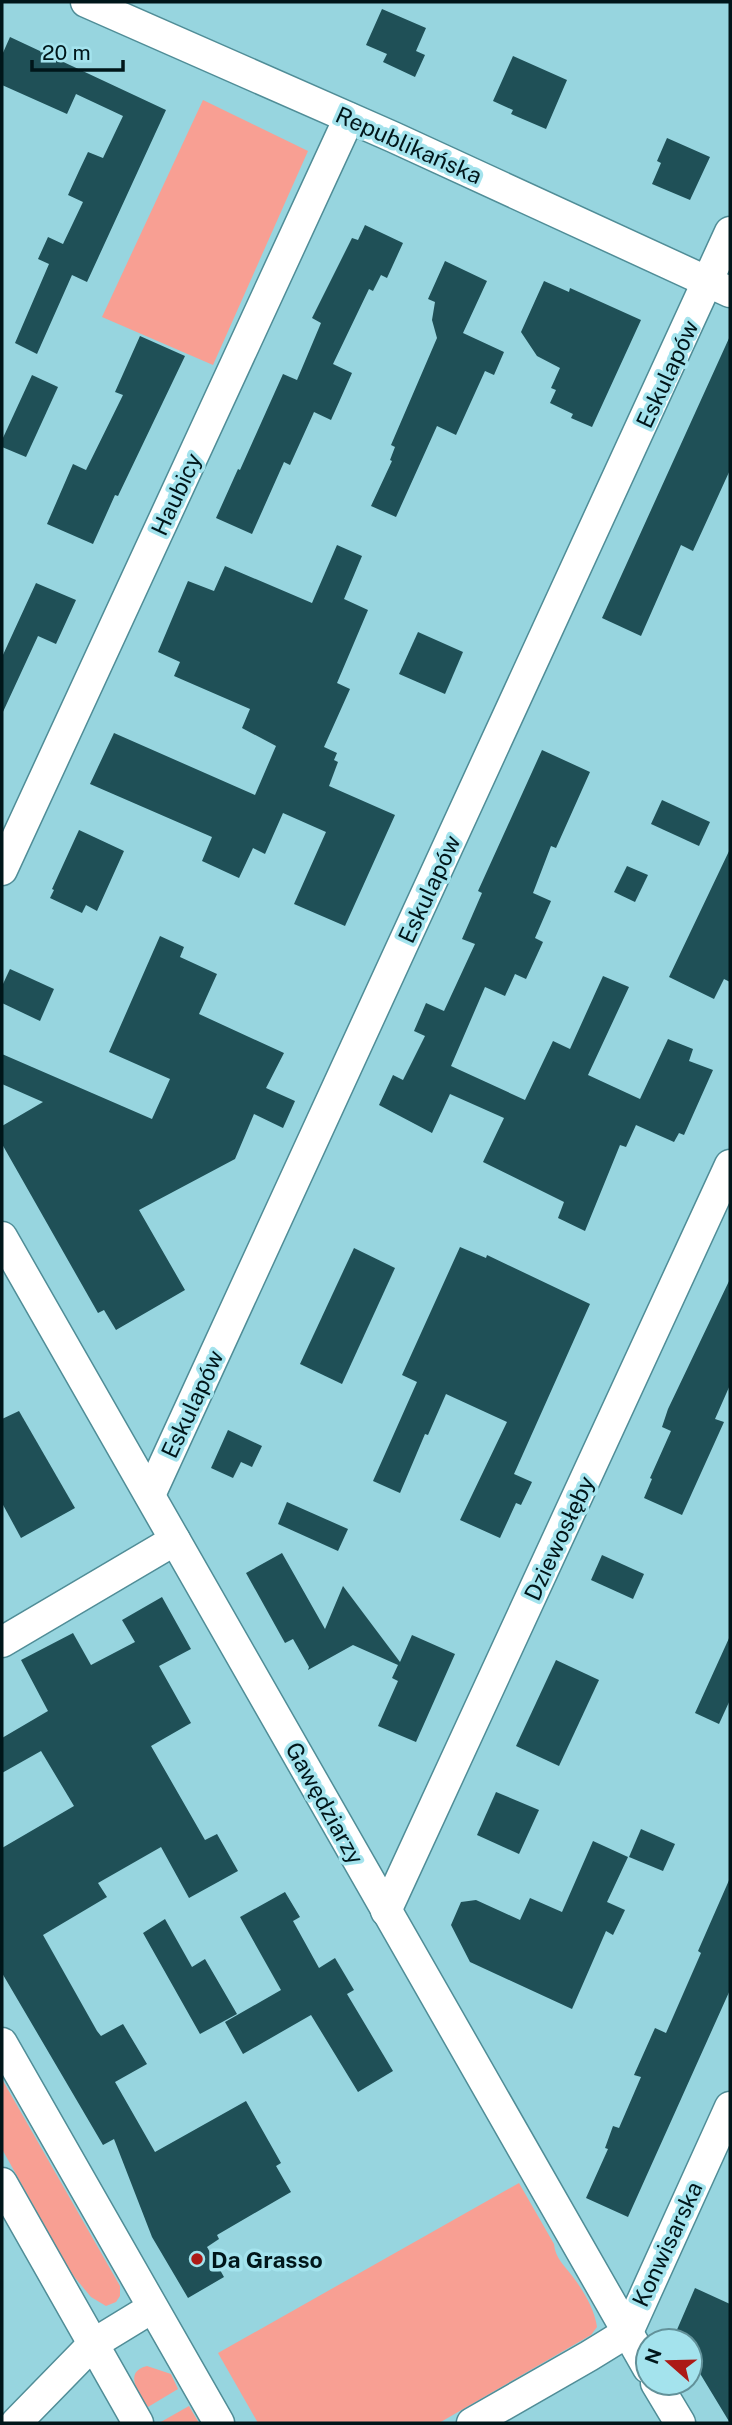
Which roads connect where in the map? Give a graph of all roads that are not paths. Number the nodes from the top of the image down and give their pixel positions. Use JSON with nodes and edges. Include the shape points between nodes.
{"nodes":[{"id":1,"x":86,"y":2,"type":"edge"},
{"id":2,"x":349,"y":118,"type":"junction"},
{"id":3,"x":730,"y":232,"type":"edge"},
{"id":4,"x":719,"y":288,"type":"edge"},
{"id":5,"x":2,"y":870,"type":"edge"},
{"id":6,"x":730,"y":1165,"type":"edge"},
{"id":7,"x":2,"y":1237,"type":"edge"},
{"id":8,"x":150,"y":1495,"type":"junction"},
{"id":9,"x":175,"y":1540,"type":"junction"},
{"id":10,"x":2,"y":1642,"type":"edge"},
{"id":11,"x":386,"y":1911,"type":"junction"},
{"id":12,"x":2,"y":2043,"type":"edge"},
{"id":13,"x":730,"y":2106,"type":"edge"},
{"id":14,"x":2,"y":2183,"type":"edge"},
{"id":15,"x":152,"y":2308,"type":"junction"},
{"id":16,"x":628,"y":2332,"type":"junction"},
{"id":17,"x":634,"y":2343,"type":"edge"},
{"id":18,"x":93,"y":2344,"type":"junction"},
{"id":19,"x":664,"y":2397,"type":"edge"},
{"id":20,"x":16,"y":2423,"type":"edge"},
{"id":21,"x":138,"y":2423,"type":"edge"},
{"id":22,"x":219,"y":2423,"type":"edge"},
{"id":23,"x":472,"y":2423,"type":"edge"},
{"id":24,"x":680,"y":2423,"type":"edge"}],
"edges":[{"from":1,"to":2,"type":"street","name":"Republikańska"},
{"from":2,"to":4,"type":"street","name":"Republikańska"},
{"from":2,"to":5,"type":"street","name":"Haubicy"},
{"from":3,"to":4,"type":"street","name":"Eskulapów"},
{"from":4,"to":8,"type":"street","name":"Eskulapów"},
{"from":6,"to":11,"type":"street","name":"Dziewosłęby"},
{"from":7,"to":8,"type":"street","name":"Gawędziarzy"},
{"from":8,"to":9,"type":"street","name":"Gawędziarzy"},
{"from":9,"to":10,"type":"street"},
{"from":9,"to":11,"type":"street","name":"Gawędziarzy"},
{"from":11,"to":16,"type":"street","name":"Gawędziarzy"},
{"from":12,"to":15,"type":"street"},
{"from":13,"to":16,"type":"street","name":"Konwisarska"},
{"from":14,"to":18,"type":"street"},
{"from":15,"to":18,"type":"street"},
{"from":15,"to":22,"type":"street"},
{"from":16,"to":17,"type":"street","name":"Gawędziarzy"},
{"from":16,"to":23,"type":"street","name":"Konwisarska"},
{"from":18,"to":20,"type":"street"},
{"from":18,"to":21,"type":"street"},
{"from":19,"to":24,"type":"street"}]}
